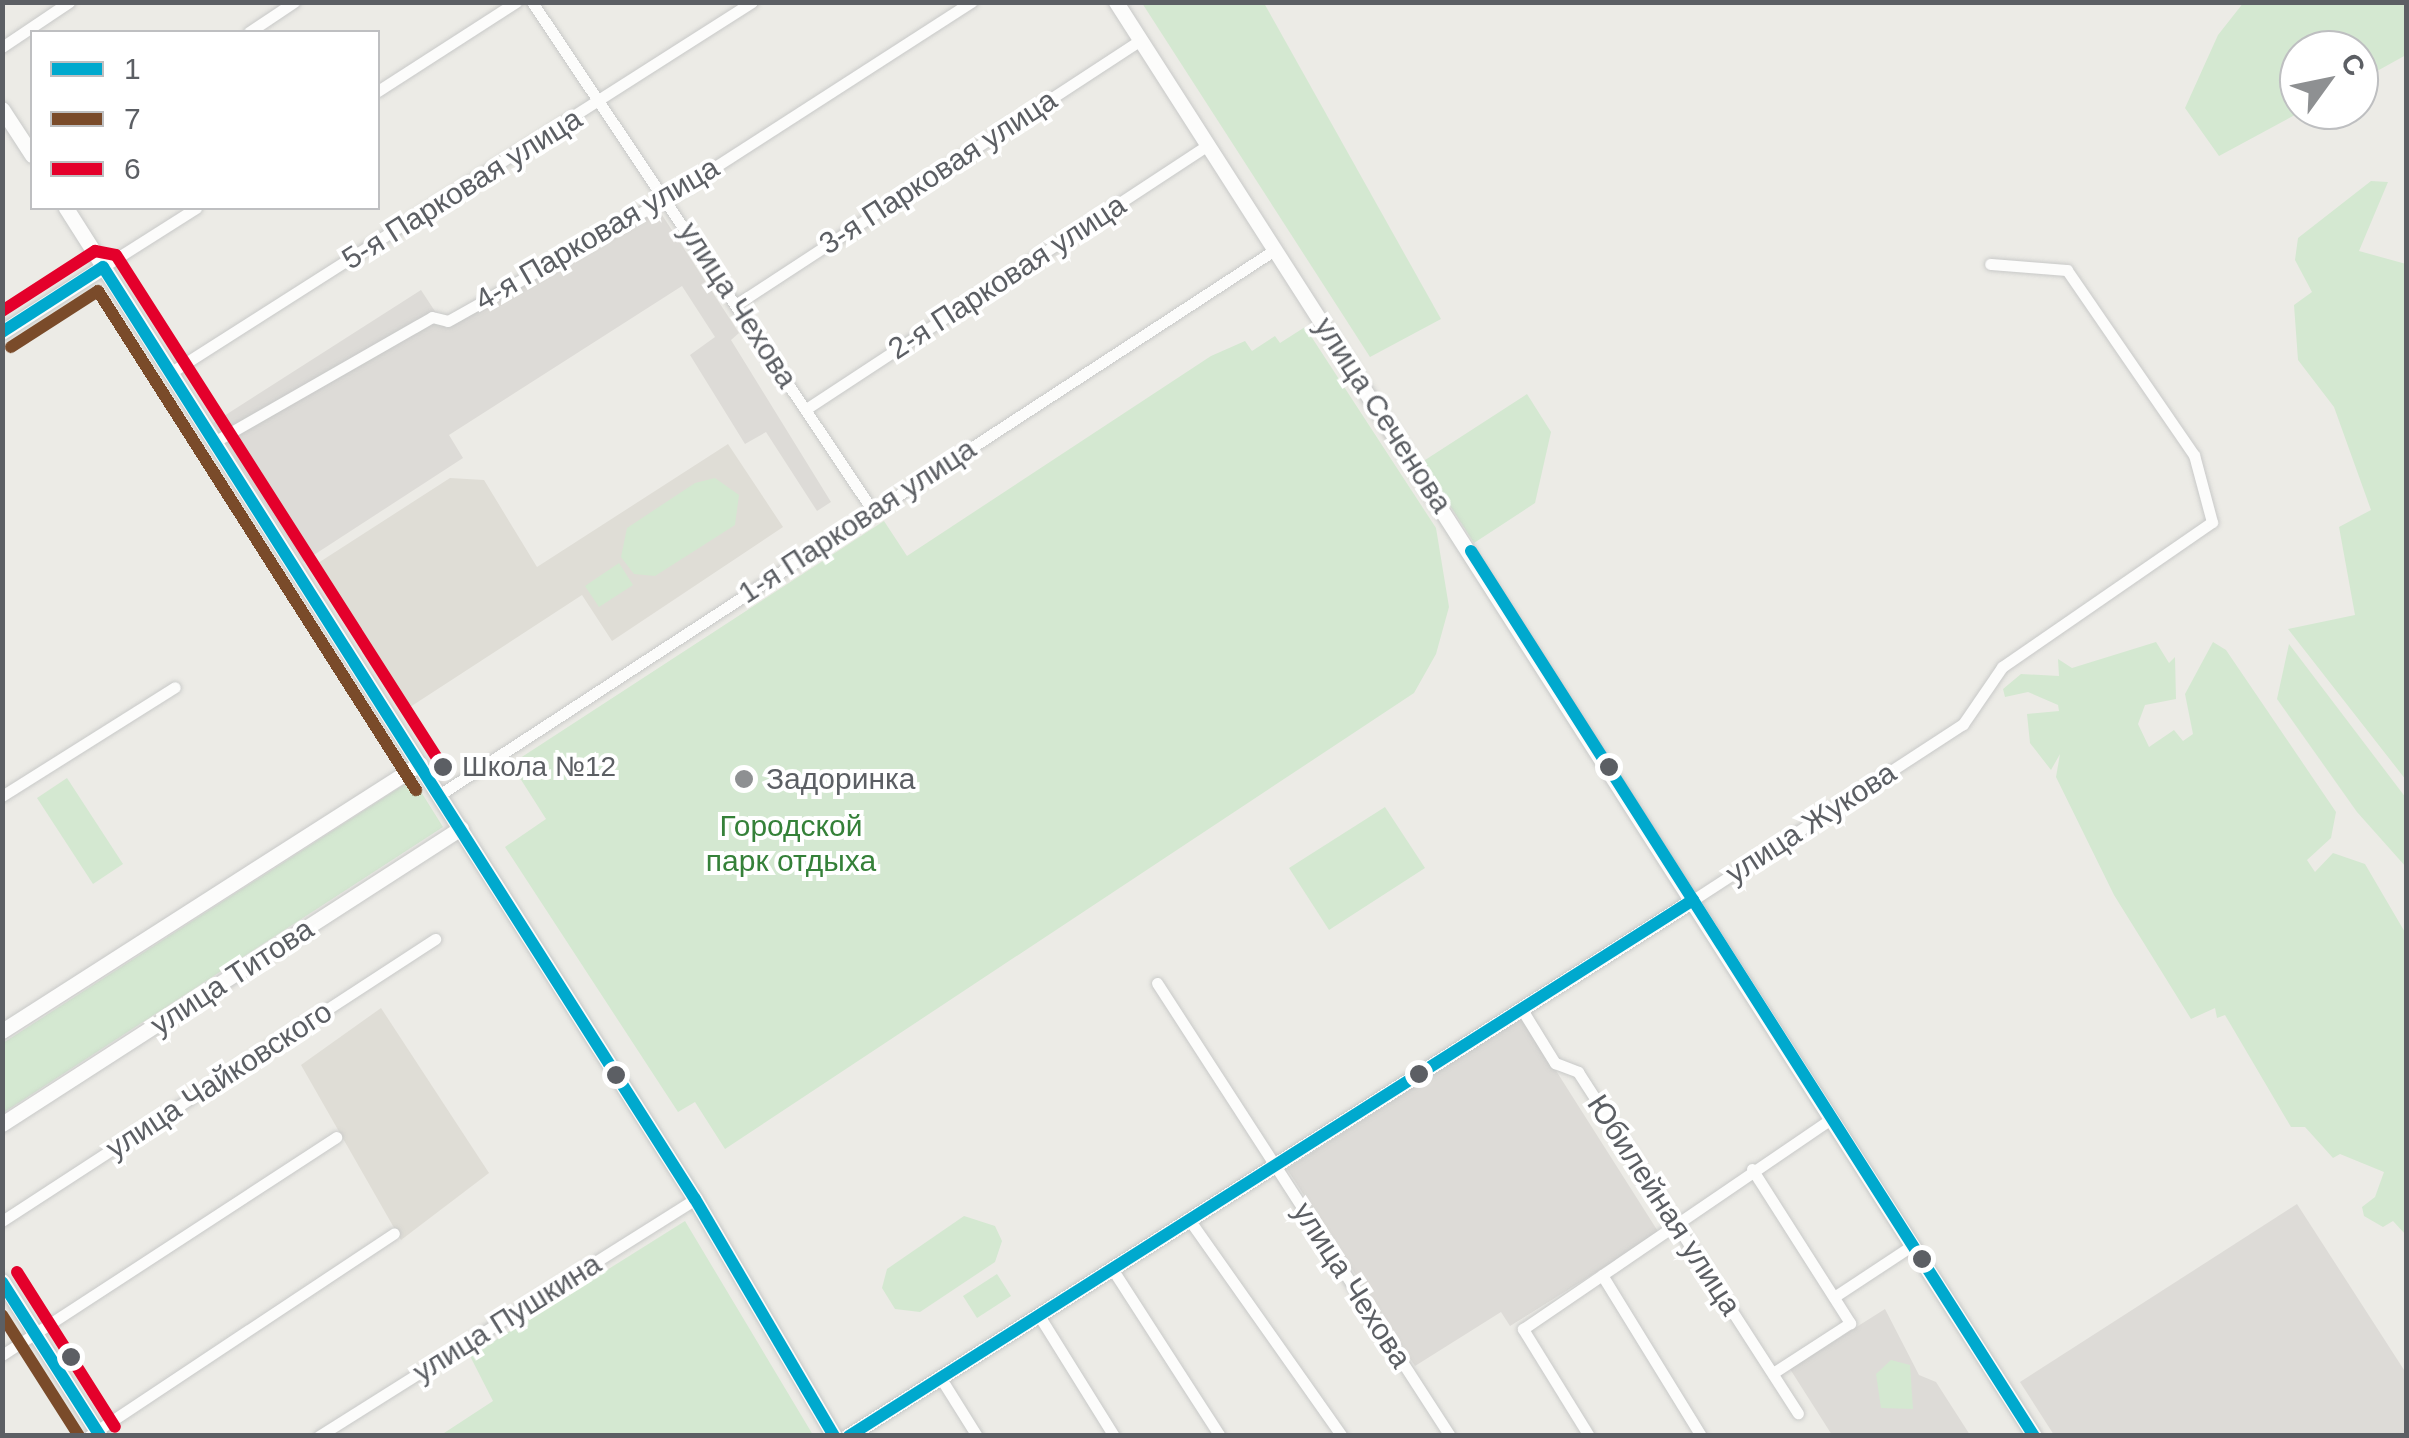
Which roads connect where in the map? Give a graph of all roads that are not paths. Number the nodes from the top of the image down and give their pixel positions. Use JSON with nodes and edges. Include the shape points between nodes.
{"nodes":[{"id":1,"x":70,"y":2,"type":"edge"},
{"id":2,"x":294,"y":2,"type":"edge"},
{"id":3,"x":516,"y":2,"type":"edge"},
{"id":4,"x":532,"y":2,"type":"edge"},
{"id":5,"x":752,"y":2,"type":"edge"},
{"id":6,"x":971,"y":2,"type":"edge"},
{"id":7,"x":1116,"y":2,"type":"edge"},
{"id":8,"x":251,"y":30,"type":"edge"},
{"id":9,"x":1140,"y":40,"type":"junction"},
{"id":10,"x":2,"y":47,"type":"edge"},
{"id":11,"x":380,"y":90,"type":"edge"},
{"id":12,"x":602,"y":100,"type":"junction"},
{"id":13,"x":2,"y":109,"type":"edge"},
{"id":14,"x":1208,"y":145,"type":"junction"},
{"id":15,"x":30,"y":151,"type":"edge"},
{"id":16,"x":667,"y":198,"type":"junction"},
{"id":17,"x":67,"y":210,"type":"edge"},
{"id":18,"x":193,"y":210,"type":"edge"},
{"id":19,"x":1276,"y":249,"type":"junction"},
{"id":20,"x":1990,"y":264,"type":"dead end"},
{"id":21,"x":103,"y":267,"type":"junction"},
{"id":22,"x":736,"y":304,"type":"junction"},
{"id":23,"x":2,"y":332,"type":"edge"},
{"id":24,"x":170,"y":372,"type":"junction"},
{"id":25,"x":806,"y":409,"type":"junction"},
{"id":26,"x":214,"y":442,"type":"junction"},
{"id":27,"x":873,"y":511,"type":"junction"},
{"id":28,"x":174,"y":687,"type":"dead end"},
{"id":29,"x":420,"y":764,"type":"junction"},
{"id":30,"x":440,"y":795,"type":"junction"},
{"id":31,"x":2,"y":796,"type":"edge"},
{"id":32,"x":461,"y":828,"type":"junction"},
{"id":33,"x":1693,"y":900,"type":"junction"},
{"id":34,"x":436,"y":939,"type":"dead end"},
{"id":35,"x":1158,"y":983,"type":"dead end"},
{"id":36,"x":1521,"y":1008,"type":"junction"},
{"id":37,"x":2,"y":1031,"type":"edge"},
{"id":38,"x":1832,"y":1118,"type":"junction"},
{"id":39,"x":2,"y":1124,"type":"edge"},
{"id":40,"x":336,"y":1137,"type":"dead end"},
{"id":41,"x":1274,"y":1164,"type":"junction"},
{"id":42,"x":1752,"y":1169,"type":"junction"},
{"id":43,"x":695,"y":1199,"type":"junction"},
{"id":44,"x":1188,"y":1218,"type":"junction"},
{"id":45,"x":1676,"y":1220,"type":"junction"},
{"id":46,"x":2,"y":1221,"type":"edge"},
{"id":47,"x":394,"y":1233,"type":"dead end"},
{"id":48,"x":1913,"y":1245,"type":"junction"},
{"id":49,"x":1112,"y":1267,"type":"junction"},
{"id":50,"x":1602,"y":1275,"type":"junction"},
{"id":51,"x":2,"y":1281,"type":"edge"},
{"id":52,"x":1834,"y":1297,"type":"junction"},
{"id":53,"x":1038,"y":1314,"type":"junction"},
{"id":54,"x":36,"y":1333,"type":"junction"},
{"id":55,"x":2,"y":1355,"type":"edge"},
{"id":56,"x":1773,"y":1374,"type":"junction"},
{"id":57,"x":940,"y":1377,"type":"junction"},
{"id":58,"x":1798,"y":1414,"type":"dead end"},
{"id":59,"x":1444,"y":1433,"type":"edge"},
{"id":60,"x":95,"y":1434,"type":"edge"},
{"id":61,"x":318,"y":1436,"type":"edge"},
{"id":62,"x":834,"y":1436,"type":"edge"},
{"id":63,"x":848,"y":1436,"type":"edge"},
{"id":64,"x":977,"y":1436,"type":"edge"},
{"id":65,"x":1114,"y":1436,"type":"edge"},
{"id":66,"x":1220,"y":1436,"type":"edge"},
{"id":67,"x":1342,"y":1436,"type":"edge"},
{"id":68,"x":1588,"y":1436,"type":"edge"},
{"id":69,"x":1701,"y":1436,"type":"edge"},
{"id":70,"x":2034,"y":1436,"type":"edge"}],
"edges":[{"from":1,"to":10,"type":"street"},
{"from":2,"to":8,"type":"street"},
{"from":3,"to":11,"type":"street"},
{"from":4,"to":12,"type":"street","name":"улица Чехова"},
{"from":5,"to":12,"type":"street","name":"5-я Парковая улица"},
{"from":6,"to":16,"type":"street","name":"4-я Парковая улица"},
{"from":7,"to":9,"type":"main road","name":"улица Сеченова"},
{"from":9,"to":14,"type":"main road","name":"улица Сеченова"},
{"from":9,"to":22,"type":"street","name":"3-я Парковая улица"},
{"from":12,"to":16,"type":"street","name":"улица Чехова"},
{"from":12,"to":24,"type":"street","name":"5-я Парковая улица"},
{"from":13,"to":15,"type":"main road"},
{"from":14,"to":19,"type":"main road","name":"улица Сеченова"},
{"from":14,"to":25,"type":"street","name":"2-я Парковая улица"},
{"from":16,"to":22,"type":"street","name":"улица Чехова"},
{"from":16,"to":26,"type":"street","name":"4-я Парковая улица","via":[[448,321],[432,317]]},
{"from":17,"to":21,"type":"main road"},
{"from":18,"to":21,"type":"street"},
{"from":19,"to":27,"type":"street","name":"1-я Парковая улица"},
{"from":19,"to":33,"type":"main road","name":"улица Сеченова"},
{"from":20,"to":33,"type":"street","name":"улица Жукова","via":[[2067,270],[2194,454],[2212,522],[2002,667],[1964,724]]},
{"from":21,"to":23,"type":"main road"},
{"from":21,"to":24,"type":"main road"},
{"from":22,"to":25,"type":"street","name":"улица Чехова"},
{"from":24,"to":26,"type":"main road"},
{"from":25,"to":27,"type":"street","name":"улица Чехова"},
{"from":26,"to":29,"type":"main road"},
{"from":27,"to":30,"type":"street","name":"1-я Парковая улица"},
{"from":28,"to":31,"type":"street"},
{"from":29,"to":30,"type":"main road"},
{"from":29,"to":37,"type":"main road"},
{"from":30,"to":32,"type":"main road"},
{"from":32,"to":39,"type":"main road","name":"улица Титова"},
{"from":32,"to":43,"type":"main road"},
{"from":33,"to":36,"type":"main road","name":"улица Жукова"},
{"from":33,"to":38,"type":"main road","name":"улица Сеченова"},
{"from":34,"to":46,"type":"street","name":"улица Чайковского"},
{"from":35,"to":41,"type":"street","name":"улица Чехова"},
{"from":36,"to":41,"type":"main road","name":"улица Жукова"},
{"from":36,"to":45,"type":"street","name":"Юбилейная улица","via":[[1556,1063],[1578,1072]]},
{"from":38,"to":42,"type":"street"},
{"from":38,"to":48,"type":"main road","name":"улица Сеченова"},
{"from":40,"to":54,"type":"street"},
{"from":41,"to":44,"type":"main road","name":"улица Жукова"},
{"from":41,"to":59,"type":"street","name":"улица Чехова"},
{"from":42,"to":45,"type":"street"},
{"from":42,"to":52,"type":"street"},
{"from":43,"to":61,"type":"street","name":"улица Пушкина"},
{"from":43,"to":62,"type":"main road"},
{"from":44,"to":49,"type":"main road","name":"улица Жукова"},
{"from":44,"to":67,"type":"street"},
{"from":45,"to":50,"type":"street"},
{"from":45,"to":56,"type":"street","name":"Юбилейная улица"},
{"from":47,"to":60,"type":"street"},
{"from":48,"to":52,"type":"street"},
{"from":48,"to":70,"type":"main road","name":"улица Сеченова"},
{"from":49,"to":53,"type":"main road","name":"улица Жукова"},
{"from":49,"to":66,"type":"street"},
{"from":50,"to":68,"type":"street","via":[[1524,1329]]},
{"from":50,"to":69,"type":"street"},
{"from":51,"to":54,"type":"main road"},
{"from":52,"to":56,"type":"street","via":[[1850,1323]]},
{"from":53,"to":57,"type":"main road","name":"улица Жукова"},
{"from":53,"to":65,"type":"street"},
{"from":54,"to":55,"type":"street"},
{"from":54,"to":60,"type":"main road"},
{"from":56,"to":58,"type":"street","name":"Юбилейная улица"},
{"from":57,"to":63,"type":"main road","name":"улица Жукова"},
{"from":57,"to":64,"type":"street"}]}
